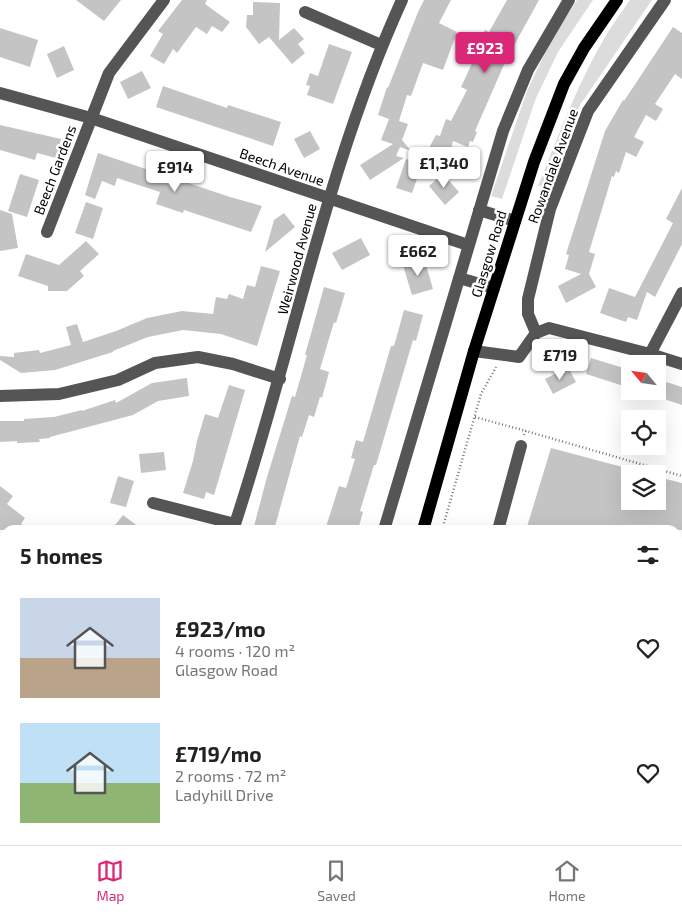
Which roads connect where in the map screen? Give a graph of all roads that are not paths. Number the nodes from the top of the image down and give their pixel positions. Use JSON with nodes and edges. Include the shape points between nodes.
{"nodes":[{"id":1,"x":164,"y":0,"type":"edge"},
{"id":2,"x":402,"y":0,"type":"edge"},
{"id":3,"x":569,"y":0,"type":"edge"},
{"id":4,"x":617,"y":0,"type":"edge"},
{"id":5,"x":665,"y":0,"type":"edge"},
{"id":6,"x":305,"y":12,"type":"dead end"},
{"id":7,"x":381,"y":46,"type":"junction"},
{"id":8,"x":0,"y":93,"type":"edge"},
{"id":9,"x":91,"y":118,"type":"junction"},
{"id":10,"x":328,"y":199,"type":"junction"},
{"id":11,"x":480,"y":210,"type":"junction"},
{"id":12,"x":515,"y":221,"type":"junction"},
{"id":13,"x":47,"y":232,"type":"dead end"},
{"id":14,"x":468,"y":246,"type":"junction"},
{"id":15,"x":459,"y":278,"type":"junction"},
{"id":16,"x":494,"y":288,"type":"junction"},
{"id":17,"x":682,"y":293,"type":"edge"},
{"id":18,"x":536,"y":333,"type":"junction"},
{"id":19,"x":474,"y":352,"type":"junction"},
{"id":20,"x":650,"y":354,"type":"junction"},
{"id":21,"x":682,"y":364,"type":"edge"},
{"id":22,"x":280,"y":379,"type":"junction"},
{"id":23,"x":0,"y":396,"type":"edge"},
{"id":24,"x":521,"y":446,"type":"road end"},
{"id":25,"x":153,"y":503,"type":"dead end"},
{"id":26,"x":227,"y":525,"type":"edge"},
{"id":27,"x":235,"y":525,"type":"edge"},
{"id":28,"x":385,"y":525,"type":"edge"},
{"id":29,"x":423,"y":525,"type":"edge"},
{"id":30,"x":499,"y":525,"type":"edge"}],
"edges":[{"from":1,"to":9,"type":"street","name":"Beech Gardens","via":[[109,73]]},
{"from":2,"to":7,"type":"street","name":"Weirwood Avenue"},
{"from":3,"to":11,"type":"street","name":"Glasgow Road","via":[[528,70],[503,131]]},
{"from":4,"to":12,"type":"main road","name":"Glasgow Road","via":[[564,84]]},
{"from":5,"to":18,"type":"street","name":"Rowandale Avenue","via":[[588,111],[550,209],[528,299],[528,314]]},
{"from":6,"to":7,"type":"street"},
{"from":7,"to":10,"type":"street","name":"Weirwood Avenue"},
{"from":8,"to":9,"type":"street","name":"Beech Avenue"},
{"from":9,"to":10,"type":"street","name":"Beech Avenue"},
{"from":9,"to":13,"type":"street","name":"Beech Gardens"},
{"from":10,"to":14,"type":"street","name":"Beech Avenue"},
{"from":10,"to":22,"type":"street","name":"Weirwood Avenue"},
{"from":11,"to":12,"type":"street"},
{"from":11,"to":14,"type":"street","name":"Glasgow Road"},
{"from":12,"to":16,"type":"main road","name":"Glasgow Road"},
{"from":14,"to":15,"type":"street","name":"Glasgow Road"},
{"from":15,"to":16,"type":"street"},
{"from":15,"to":28,"type":"street","name":"Glasgow Road"},
{"from":16,"to":19,"type":"main road","name":"Glasgow Road"},
{"from":17,"to":20,"type":"street"},
{"from":18,"to":19,"type":"street","via":[[519,357]]},
{"from":18,"to":20,"type":"street","via":[[549,328]]},
{"from":19,"to":29,"type":"main road","name":"Glasgow Road"},
{"from":20,"to":21,"type":"street"},
{"from":22,"to":23,"type":"street","via":[[234,364],[198,357],[155,363],[118,380],[58,394]]},
{"from":22,"to":27,"type":"street","name":"Weirwood Avenue"},
{"from":24,"to":30,"type":"street"},
{"from":25,"to":26,"type":"street"}]}
